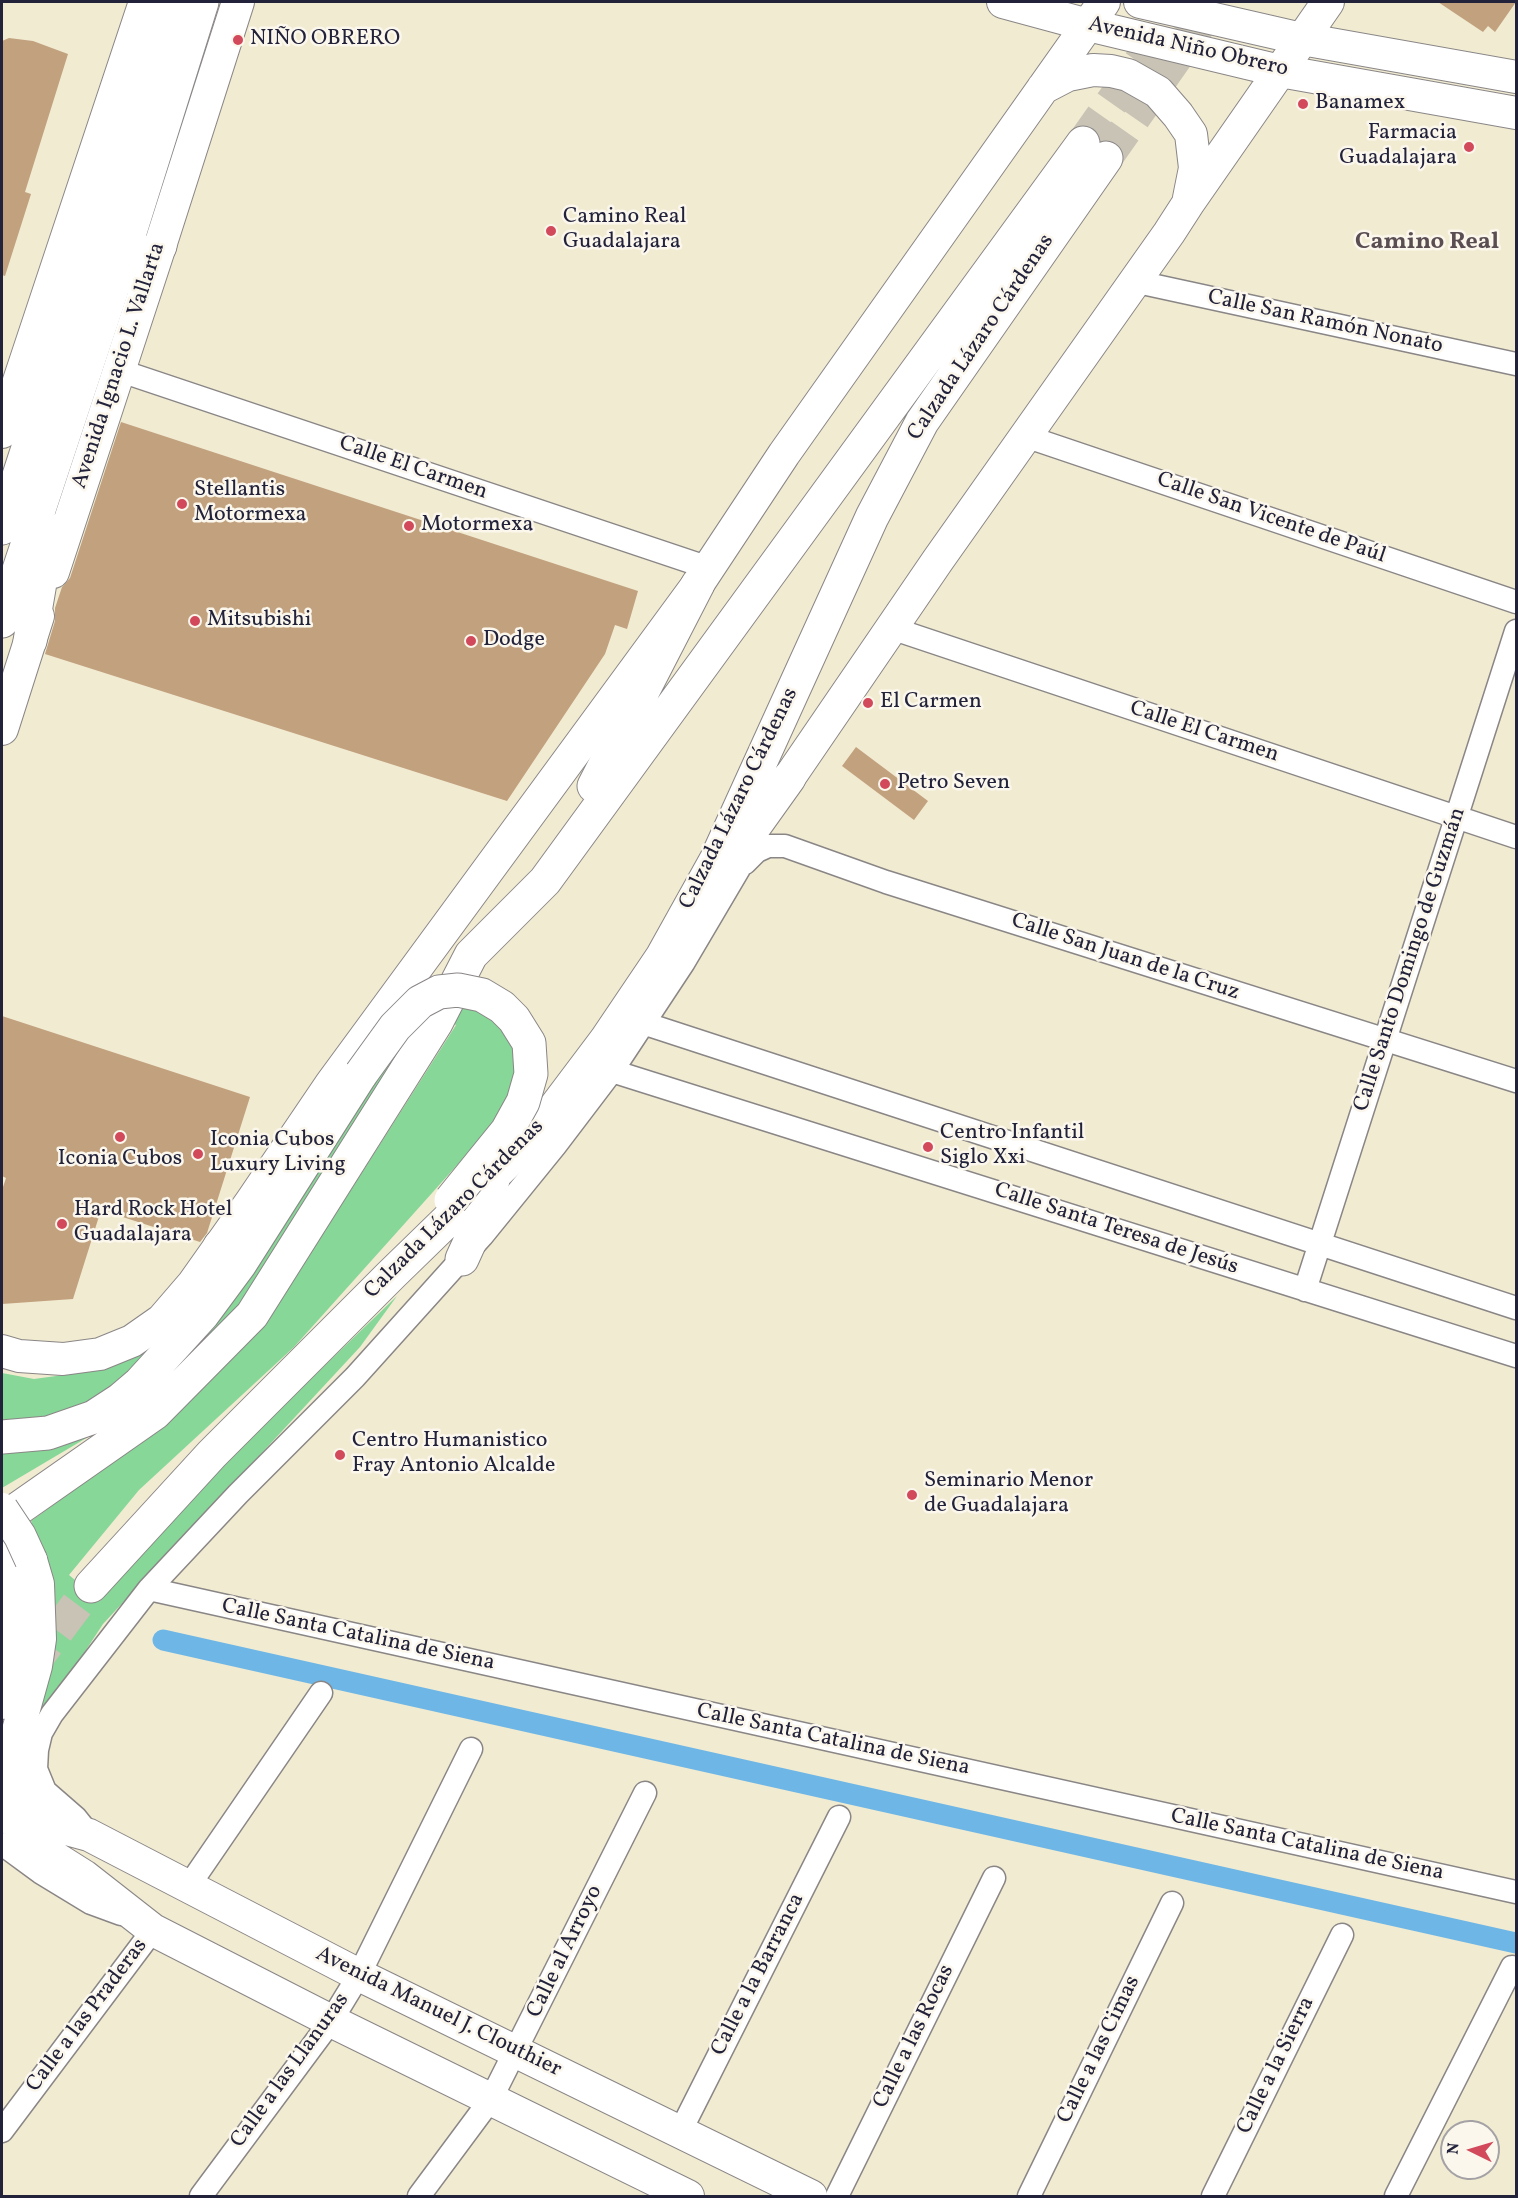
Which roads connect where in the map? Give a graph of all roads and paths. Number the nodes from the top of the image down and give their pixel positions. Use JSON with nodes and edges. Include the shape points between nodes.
{"nodes":[{"id":1,"x":145,"y":2,"type":"edge"},
{"id":2,"x":173,"y":2,"type":"edge"},
{"id":3,"x":202,"y":2,"type":"edge"},
{"id":4,"x":238,"y":2,"type":"edge"},
{"id":5,"x":1003,"y":2,"type":"edge"},
{"id":6,"x":1140,"y":2,"type":"edge"},
{"id":7,"x":1328,"y":2,"type":"edge"},
{"id":8,"x":1096,"y":13,"type":"edge"},
{"id":9,"x":1302,"y":39,"type":"junction"},
{"id":10,"x":1280,"y":70,"type":"junction"},
{"id":11,"x":1516,"y":76,"type":"edge"},
{"id":12,"x":1043,"y":88,"type":"junction"},
{"id":13,"x":1516,"y":113,"type":"edge"},
{"id":14,"x":1189,"y":201,"type":"junction"},
{"id":15,"x":160,"y":246,"type":"junction"},
{"id":16,"x":1133,"y":281,"type":"junction"},
{"id":17,"x":114,"y":283,"type":"junction"},
{"id":18,"x":60,"y":346,"type":"junction"},
{"id":19,"x":1516,"y":364,"type":"edge"},
{"id":20,"x":118,"y":370,"type":"junction"},
{"id":21,"x":67,"y":424,"type":"junction"},
{"id":22,"x":2,"y":432,"type":"edge"},
{"id":23,"x":1025,"y":436,"type":"junction"},
{"id":24,"x":2,"y":468,"type":"edge"},
{"id":25,"x":2,"y":528,"type":"edge"},
{"id":26,"x":704,"y":576,"type":"junction"},
{"id":27,"x":1516,"y":602,"type":"edge"},
{"id":28,"x":2,"y":621,"type":"edge"},
{"id":29,"x":891,"y":628,"type":"junction"},
{"id":30,"x":1516,"y":631,"type":"edge"},
{"id":31,"x":30,"y":641,"type":"junction"},
{"id":32,"x":2,"y":729,"type":"edge"},
{"id":33,"x":789,"y":778,"type":"junction"},
{"id":34,"x":1457,"y":817,"type":"junction"},
{"id":35,"x":1516,"y":837,"type":"edge"},
{"id":36,"x":740,"y":869,"type":"junction"},
{"id":37,"x":545,"y":881,"type":"junction"},
{"id":38,"x":662,"y":957,"type":"junction"},
{"id":39,"x":643,"y":1023,"type":"junction"},
{"id":40,"x":1385,"y":1041,"type":"junction"},
{"id":41,"x":612,"y":1071,"type":"junction"},
{"id":42,"x":361,"y":1074,"type":"junction"},
{"id":43,"x":1516,"y":1081,"type":"edge"},
{"id":44,"x":494,"y":1176,"type":"junction"},
{"id":45,"x":251,"y":1202,"type":"junction"},
{"id":46,"x":1320,"y":1243,"type":"junction"},
{"id":47,"x":220,"y":1246,"type":"junction"},
{"id":48,"x":462,"y":1259,"type":"junction"},
{"id":49,"x":391,"y":1275,"type":"junction"},
{"id":50,"x":1305,"y":1290,"type":"junction"},
{"id":51,"x":1516,"y":1308,"type":"edge"},
{"id":52,"x":2,"y":1352,"type":"edge"},
{"id":53,"x":1516,"y":1356,"type":"edge"},
{"id":54,"x":140,"y":1383,"type":"junction"},
{"id":55,"x":2,"y":1437,"type":"edge"},
{"id":56,"x":2,"y":1509,"type":"edge"},
{"id":57,"x":2,"y":1520,"type":"edge"},
{"id":58,"x":14,"y":1560,"type":"edge"},
{"id":59,"x":91,"y":1587,"type":"tunnel mouth"},
{"id":60,"x":149,"y":1589,"type":"junction"},
{"id":61,"x":321,"y":1693,"type":"dead end"},
{"id":62,"x":2,"y":1704,"type":"edge"},
{"id":63,"x":471,"y":1749,"type":"dead end"},
{"id":64,"x":645,"y":1793,"type":"dead end"},
{"id":65,"x":839,"y":1817,"type":"dead end"},
{"id":66,"x":7,"y":1825,"type":"edge"},
{"id":67,"x":78,"y":1832,"type":"junction"},
{"id":68,"x":994,"y":1878,"type":"dead end"},
{"id":69,"x":188,"y":1887,"type":"junction"},
{"id":70,"x":1516,"y":1892,"type":"edge"},
{"id":71,"x":1172,"y":1903,"type":"dead end"},
{"id":72,"x":145,"y":1925,"type":"junction"},
{"id":73,"x":1342,"y":1935,"type":"dead end"},
{"id":74,"x":1512,"y":1967,"type":"dead end"},
{"id":75,"x":359,"y":1975,"type":"junction"},
{"id":76,"x":331,"y":2020,"type":"junction"},
{"id":77,"x":517,"y":2052,"type":"junction"},
{"id":78,"x":491,"y":2099,"type":"junction"},
{"id":79,"x":2,"y":2131,"type":"edge"},
{"id":80,"x":680,"y":2132,"type":"junction"},
{"id":81,"x":201,"y":2196,"type":"edge"},
{"id":82,"x":419,"y":2196,"type":"edge"},
{"id":83,"x":688,"y":2196,"type":"edge"},
{"id":84,"x":811,"y":2196,"type":"edge"},
{"id":85,"x":837,"y":2196,"type":"edge"},
{"id":86,"x":1029,"y":2196,"type":"edge"},
{"id":87,"x":1213,"y":2196,"type":"edge"},
{"id":88,"x":1396,"y":2196,"type":"edge"}],
"edges":[{"from":1,"to":22,"type":"main road"},
{"from":2,"to":18,"type":"main road"},
{"from":3,"to":17,"type":"main road","name":"Avenida Ignacio L. Vallarta"},
{"from":4,"to":15,"type":"main road","name":"Avenida Ignacio L. Vallarta"},
{"from":5,"to":8,"type":"main road","name":"Avenida Niño Obrero"},
{"from":6,"to":9,"type":"main road","name":"Avenida Niño Obrero"},
{"from":7,"to":9,"type":"main road","name":"Calzada Lázaro Cárdenas"},
{"from":8,"to":10,"type":"main road","name":"Avenida Niño Obrero"},
{"from":8,"to":12,"type":"main road"},
{"from":9,"to":10,"type":"main road","name":"Calzada Lázaro Cárdenas"},
{"from":9,"to":11,"type":"main road","name":"Avenida Niño Obrero"},
{"from":10,"to":13,"type":"main road","name":"Avenida Niño Obrero"},
{"from":10,"to":14,"type":"main road","name":"Calzada Lázaro Cárdenas"},
{"from":12,"to":14,"type":"main road","via":[[1068,75],[1111,70],[1158,92],[1191,134],[1195,168]]},
{"from":12,"to":26,"type":"main road","via":[[784,454]]},
{"from":14,"to":16,"type":"main road","name":"Calzada Lázaro Cárdenas"},
{"from":15,"to":17,"type":"main road"},
{"from":15,"to":20,"type":"main road","name":"Avenida Ignacio L. Vallarta"},
{"from":16,"to":19,"type":"street","name":"Calle San Ramón Nonato"},
{"from":16,"to":23,"type":"main road","name":"Calzada Lázaro Cárdenas"},
{"from":17,"to":21,"type":"main road","name":"Avenida Ignacio L. Vallarta"},
{"from":18,"to":24,"type":"main road"},
{"from":18,"to":25,"type":"main road"},
{"from":20,"to":26,"type":"street","name":"Calle El Carmen"},
{"from":20,"to":31,"type":"main road","name":"Avenida Ignacio L. Vallarta"},
{"from":21,"to":28,"type":"main road","name":"Avenida Ignacio L. Vallarta"},
{"from":21,"to":31,"type":"main road"},
{"from":23,"to":27,"type":"street","name":"Calle San Vicente de Paúl"},
{"from":23,"to":29,"type":"main road","name":"Calzada Lázaro Cárdenas"},
{"from":26,"to":37,"type":"main road"},
{"from":26,"to":45,"type":"main road","via":[[331,1084]]},
{"from":29,"to":33,"type":"main road","name":"Calzada Lázaro Cárdenas"},
{"from":29,"to":34,"type":"street","name":"Calle El Carmen"},
{"from":30,"to":34,"type":"street","name":"Calle Santo Domingo de Guzmán"},
{"from":31,"to":32,"type":"main road","name":"Avenida Ignacio L. Vallarta"},
{"from":33,"to":36,"type":"street"},
{"from":33,"to":38,"type":"main road"},
{"from":34,"to":35,"type":"street","name":"Calle El Carmen"},
{"from":34,"to":40,"type":"street","name":"Calle Santo Domingo de Guzmán"},
{"from":36,"to":39,"type":"street"},
{"from":36,"to":40,"type":"street","name":"Calle San Juan de la Cruz","via":[[757,851],[784,846]]},
{"from":37,"to":38,"type":"main road","name":"Calzada Lázaro Cárdenas","via":[[1094,151],[922,422],[872,517],[716,861]]},
{"from":37,"to":57,"type":"main road","name":"Calzada Lázaro Cárdenas","via":[[471,955],[436,1023],[252,1315],[155,1413]]},
{"from":38,"to":44,"type":"main road","name":"Calzada Lázaro Cárdenas","via":[[533,1137]]},
{"from":39,"to":41,"type":"street"},
{"from":39,"to":46,"type":"street"},
{"from":40,"to":43,"type":"street","name":"Calle San Juan de la Cruz"},
{"from":40,"to":46,"type":"street","name":"Calle Santo Domingo de Guzmán"},
{"from":41,"to":48,"type":"street"},
{"from":41,"to":50,"type":"street","name":"Calle Santa Teresa de Jesús"},
{"from":42,"to":45,"type":"main road"},
{"from":42,"to":49,"type":"main road","bridge":true,"via":[[395,1026],[420,1002],[439,992],[458,990],[482,995],[514,1019],[529,1043],[531,1074],[523,1102],[507,1131]]},
{"from":42,"to":54,"type":"main road","via":[[240,1264],[203,1314]]},
{"from":44,"to":48,"type":"main road"},
{"from":44,"to":49,"type":"main road","name":"Calzada Lázaro Cárdenas"},
{"from":45,"to":47,"type":"main road"},
{"from":46,"to":50,"type":"street","name":"Calle Santo Domingo de Guzmán"},
{"from":46,"to":51,"type":"street"},
{"from":47,"to":52,"type":"main road","via":[[162,1320],[132,1341],[100,1354],[63,1359]]},
{"from":47,"to":54,"type":"main road","via":[[193,1302]]},
{"from":48,"to":60,"type":"street","via":[[355,1377]]},
{"from":49,"to":59,"type":"main road","name":"Calzada Lázaro Cárdenas","via":[[212,1454]]},
{"from":50,"to":53,"type":"street","name":"Calle Santa Teresa de Jesús"},
{"from":54,"to":55,"type":"main road","via":[[94,1417],[48,1433]]},
{"from":56,"to":58,"type":"main road","bridge":true,"via":[[20,1536]]},
{"from":58,"to":62,"type":"main road","via":[[18,1641]]},
{"from":58,"to":67,"type":"main road","name":"Avenida Manuel J. Clouthier","via":[[38,1584],[39,1639],[36,1666],[14,1745],[16,1784],[28,1803],[44,1816]]},
{"from":60,"to":67,"type":"street","via":[[41,1733],[36,1769],[45,1791],[76,1818]]},
{"from":60,"to":70,"type":"street","name":"Calle Santa Catalina de Siena"},
{"from":61,"to":69,"type":"street"},
{"from":63,"to":75,"type":"street","name":"Calle a las Llanuras"},
{"from":64,"to":77,"type":"street","name":"Calle al Arroyo"},
{"from":65,"to":80,"type":"street","name":"Calle a la Barranca"},
{"from":66,"to":72,"type":"main road","via":[[84,1876]]},
{"from":67,"to":69,"type":"main road","name":"Avenida Manuel J. Clouthier"},
{"from":68,"to":85,"type":"street","name":"Calle a las Rocas"},
{"from":69,"to":75,"type":"main road","name":"Avenida Manuel J. Clouthier"},
{"from":71,"to":86,"type":"street","name":"Calle a las Cimas"},
{"from":72,"to":76,"type":"main road"},
{"from":72,"to":79,"type":"street","name":"Calle a las Praderas"},
{"from":73,"to":87,"type":"street","name":"Calle a la Sierra"},
{"from":74,"to":88,"type":"street"},
{"from":75,"to":76,"type":"street","name":"Calle a las Llanuras"},
{"from":75,"to":77,"type":"main road","name":"Avenida Manuel J. Clouthier"},
{"from":76,"to":78,"type":"main road"},
{"from":76,"to":81,"type":"street","name":"Calle a las Llanuras"},
{"from":77,"to":78,"type":"street","name":"Calle al Arroyo"},
{"from":77,"to":80,"type":"main road","name":"Avenida Manuel J. Clouthier"},
{"from":78,"to":82,"type":"street","name":"Calle al Arroyo"},
{"from":78,"to":83,"type":"main road"},
{"from":80,"to":84,"type":"main road","name":"Avenida Manuel J. Clouthier"}]}
